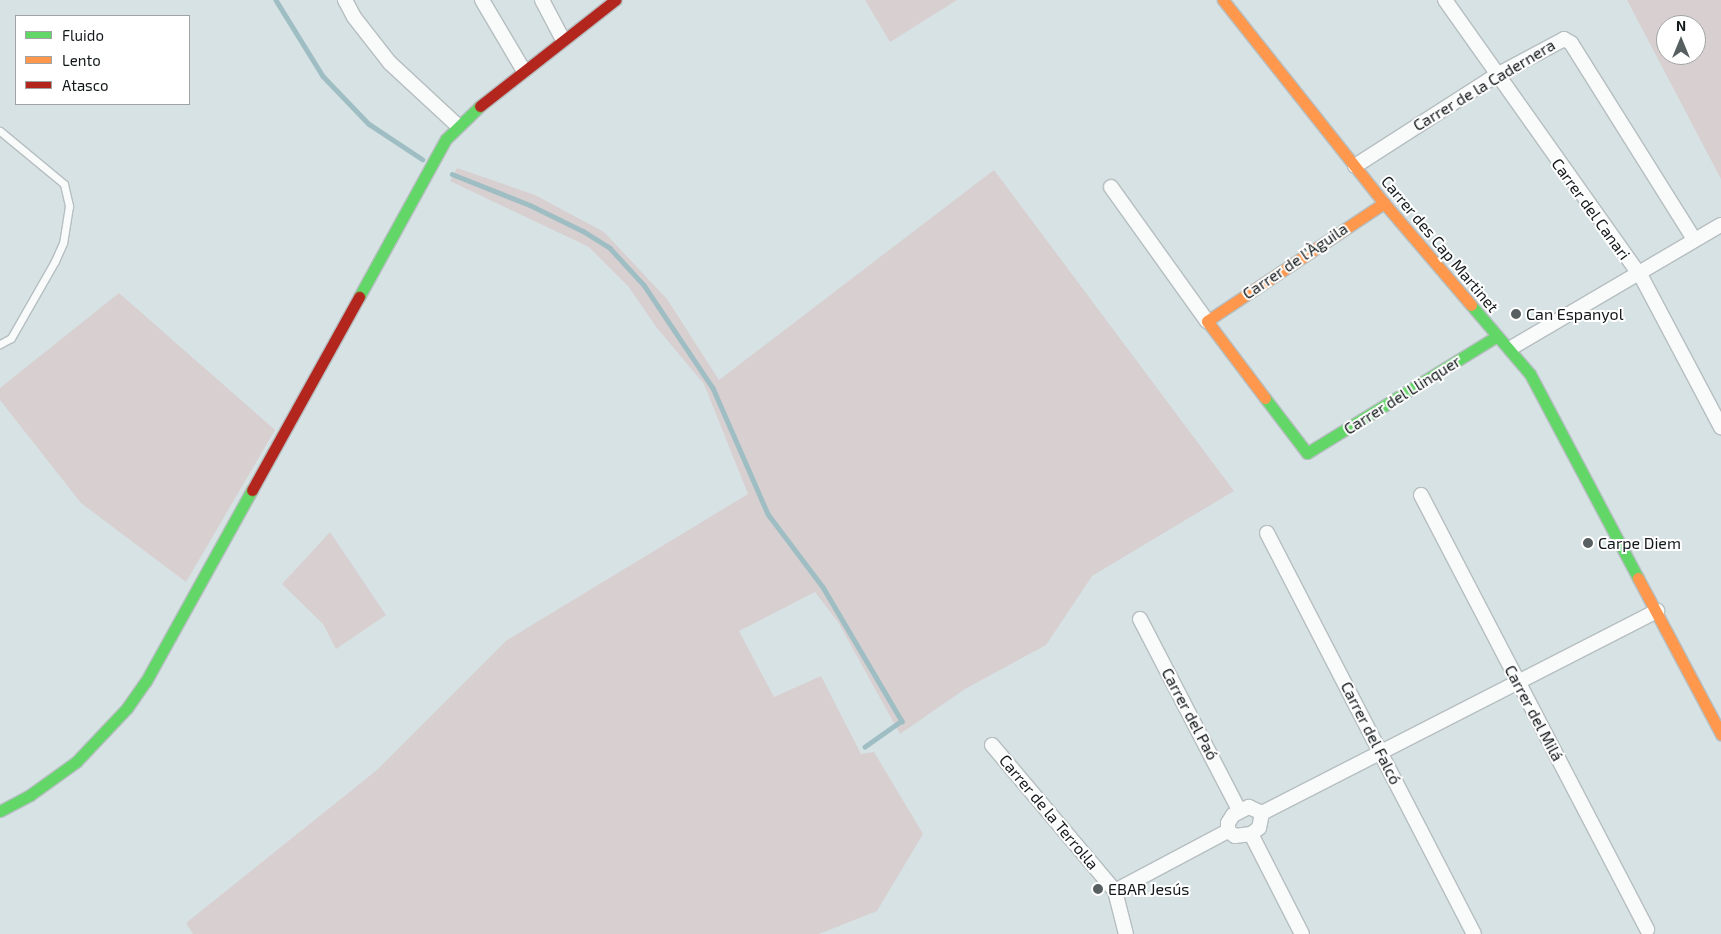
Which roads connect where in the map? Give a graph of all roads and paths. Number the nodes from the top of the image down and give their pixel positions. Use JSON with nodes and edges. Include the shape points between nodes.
{"nodes":[{"id":1,"x":345,"y":0,"type":"edge"},
{"id":2,"x":482,"y":0,"type":"edge"},
{"id":3,"x":542,"y":0,"type":"edge"},
{"id":4,"x":615,"y":0,"type":"edge"},
{"id":5,"x":1224,"y":0,"type":"edge"},
{"id":6,"x":1445,"y":0,"type":"edge"},
{"id":7,"x":564,"y":40,"type":"junction"},
{"id":8,"x":524,"y":71,"type":"junction"},
{"id":9,"x":1497,"y":75,"type":"junction"},
{"id":10,"x":457,"y":125,"type":"junction"},
{"id":11,"x":0,"y":131,"type":"edge"},
{"id":12,"x":1355,"y":166,"type":"junction"},
{"id":13,"x":1111,"y":188,"type":"dead end"},
{"id":14,"x":1384,"y":203,"type":"junction"},
{"id":15,"x":1721,"y":225,"type":"edge"},
{"id":16,"x":1694,"y":239,"type":"junction"},
{"id":17,"x":1638,"y":273,"type":"junction"},
{"id":18,"x":1207,"y":321,"type":"junction"},
{"id":19,"x":1497,"y":336,"type":"junction"},
{"id":20,"x":0,"y":344,"type":"edge"},
{"id":21,"x":1511,"y":348,"type":"junction"},
{"id":22,"x":1721,"y":427,"type":"edge"},
{"id":23,"x":1422,"y":495,"type":"dead end"},
{"id":24,"x":1268,"y":533,"type":"dead end"},
{"id":25,"x":1657,"y":611,"type":"junction"},
{"id":26,"x":1140,"y":619,"type":"dead end"},
{"id":27,"x":1517,"y":682,"type":"junction"},
{"id":28,"x":1721,"y":734,"type":"edge"},
{"id":29,"x":992,"y":745,"type":"dead end"},
{"id":30,"x":1381,"y":752,"type":"junction"},
{"id":31,"x":1239,"y":810,"type":"junction"},
{"id":32,"x":0,"y":811,"type":"edge"},
{"id":33,"x":1262,"y":813,"type":"junction"},
{"id":34,"x":1228,"y":831,"type":"junction"},
{"id":35,"x":1251,"y":834,"type":"junction"},
{"id":36,"x":1115,"y":891,"type":"junction"},
{"id":37,"x":1647,"y":930,"type":"dead end"},
{"id":38,"x":1126,"y":934,"type":"edge"},
{"id":39,"x":1302,"y":934,"type":"edge"},
{"id":40,"x":1474,"y":934,"type":"edge"}],
"edges":[{"from":1,"to":10,"type":"street","via":[[354,17],[390,63]]},
{"from":2,"to":8,"type":"street"},
{"from":3,"to":7,"type":"street"},
{"from":4,"to":7,"type":"street"},
{"from":5,"to":12,"type":"street","name":"Carrer des Cap Martinet"},
{"from":6,"to":9,"type":"street","name":"Carrer del Canari"},
{"from":7,"to":8,"type":"street"},
{"from":8,"to":10,"type":"street"},
{"from":9,"to":12,"type":"street","name":"Carrer de la Cadernera"},
{"from":9,"to":16,"type":"street","name":"Carrer de la Cadernera","via":[[1558,40],[1571,43]]},
{"from":9,"to":17,"type":"street","name":"Carrer del Canari"},
{"from":10,"to":32,"type":"street","via":[[426,173],[370,280],[146,681],[128,708],[76,762],[30,795]]},
{"from":11,"to":20,"type":"lane","via":[[64,184],[69,206],[64,243],[11,338]]},
{"from":12,"to":14,"type":"street","name":"Carrer des Cap Martinet"},
{"from":13,"to":18,"type":"street"},
{"from":14,"to":18,"type":"street","name":"Carrer de l'Àguila"},
{"from":14,"to":19,"type":"street","name":"Carrer des Cap Martinet"},
{"from":15,"to":16,"type":"street"},
{"from":16,"to":17,"type":"street"},
{"from":17,"to":21,"type":"street"},
{"from":17,"to":22,"type":"street","name":"Carrer del Canari"},
{"from":18,"to":19,"type":"street","name":"Carrer del Llinquer","via":[[1307,454]]},
{"from":19,"to":21,"type":"street","name":"Carrer des Cap Martinet"},
{"from":21,"to":25,"type":"street","name":"Carrer des Cap Martinet","via":[[1543,395]]},
{"from":23,"to":27,"type":"street","name":"Carrer del Milá"},
{"from":24,"to":30,"type":"street","name":"Carrer del Falcó"},
{"from":25,"to":27,"type":"street"},
{"from":25,"to":28,"type":"street","name":"Carrer des Cap Martinet"},
{"from":26,"to":31,"type":"street","name":"Carrer del Paó"},
{"from":27,"to":30,"type":"street"},
{"from":27,"to":37,"type":"street","name":"Carrer del Milá"},
{"from":29,"to":36,"type":"street","name":"Carrer de la Terrol·la"},
{"from":30,"to":33,"type":"street"},
{"from":30,"to":40,"type":"street","name":"Carrer del Falcó"},
{"from":31,"to":33,"type":"street","via":[[1249,807]]},
{"from":31,"to":34,"type":"street","via":[[1228,823]]},
{"from":33,"to":35,"type":"street","via":[[1259,828]]},
{"from":34,"to":35,"type":"street","via":[[1235,836]]},
{"from":34,"to":36,"type":"street"},
{"from":35,"to":39,"type":"street","via":[[1284,908]]},
{"from":36,"to":38,"type":"street","name":"Carrer de la Terrol·la"}]}
